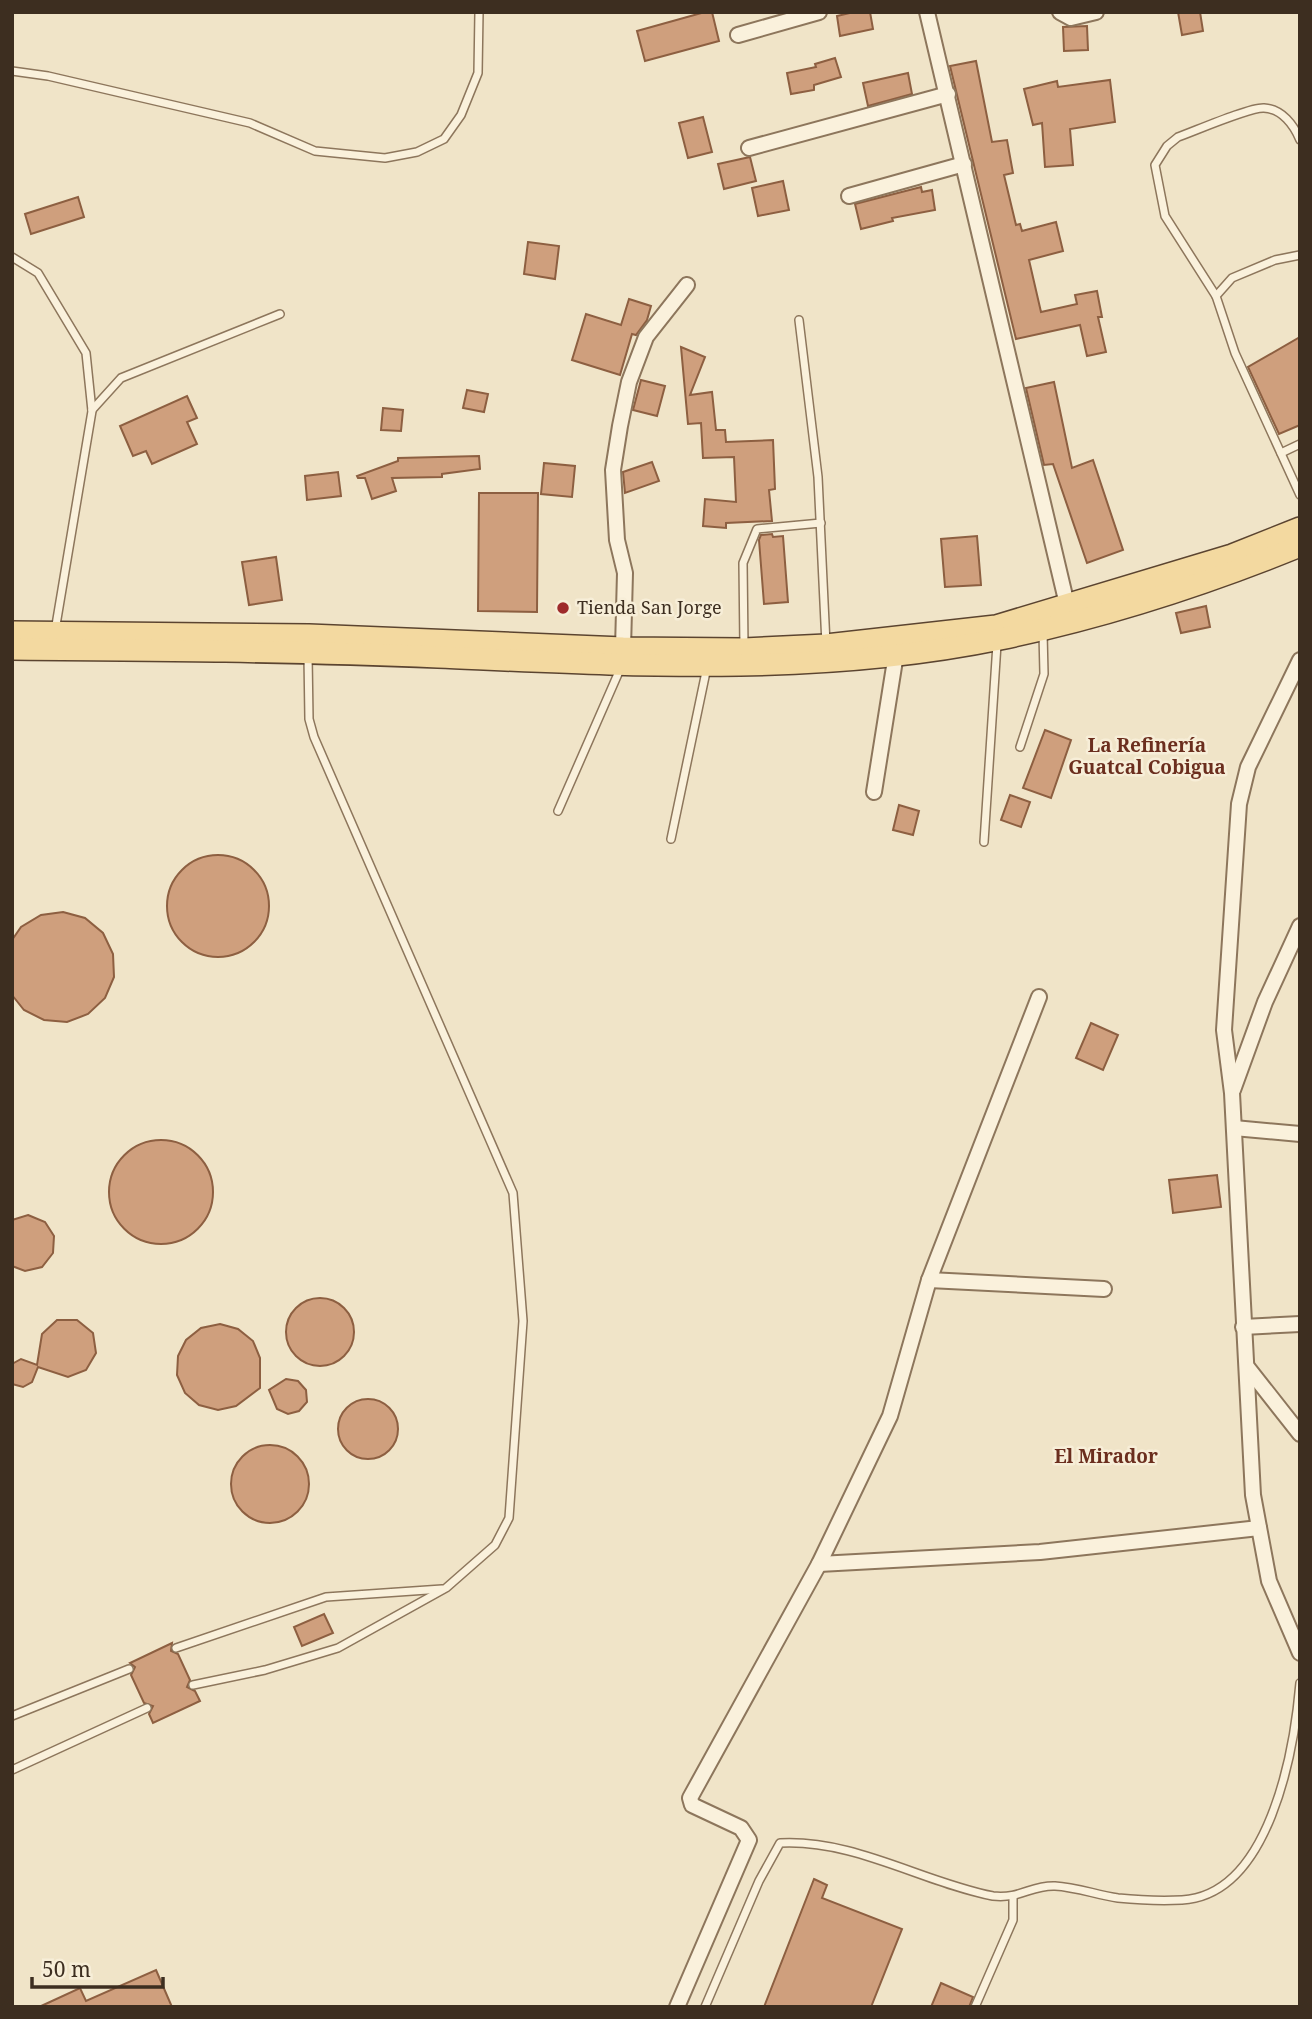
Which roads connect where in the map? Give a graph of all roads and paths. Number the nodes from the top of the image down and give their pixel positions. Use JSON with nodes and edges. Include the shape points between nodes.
{"nodes":[{"id":1,"x":479,"y":12,"type":"edge"},
{"id":2,"x":819,"y":12,"type":"edge"},
{"id":3,"x":927,"y":12,"type":"edge"},
{"id":4,"x":1060,"y":12,"type":"edge"},
{"id":5,"x":1096,"y":12,"type":"edge"},
{"id":6,"x":738,"y":35,"type":"dead end"},
{"id":7,"x":12,"y":71,"type":"edge"},
{"id":8,"x":948,"y":94,"type":"junction"},
{"id":9,"x":1300,"y":140,"type":"edge"},
{"id":10,"x":748,"y":148,"type":"dead end"},
{"id":11,"x":964,"y":164,"type":"junction"},
{"id":12,"x":849,"y":196,"type":"dead end"},
{"id":13,"x":1300,"y":255,"type":"edge"},
{"id":14,"x":12,"y":257,"type":"edge"},
{"id":15,"x":687,"y":285,"type":"dead end"},
{"id":16,"x":1216,"y":296,"type":"junction"},
{"id":17,"x":280,"y":314,"type":"dead end"},
{"id":18,"x":799,"y":320,"type":"dead end"},
{"id":19,"x":92,"y":411,"type":"junction"},
{"id":20,"x":1300,"y":444,"type":"edge"},
{"id":21,"x":1281,"y":453,"type":"junction"},
{"id":22,"x":1300,"y":495,"type":"edge"},
{"id":23,"x":821,"y":523,"type":"junction"},
{"id":24,"x":1300,"y":528,"type":"edge"},
{"id":25,"x":1300,"y":546,"type":"edge"},
{"id":26,"x":1069,"y":613,"type":"junction"},
{"id":27,"x":1043,"y":629,"type":"junction"},
{"id":28,"x":12,"y":632,"type":"edge"},
{"id":29,"x":55,"y":632,"type":"junction"},
{"id":30,"x":997,"y":640,"type":"junction"},
{"id":31,"x":826,"y":645,"type":"junction"},
{"id":32,"x":12,"y":649,"type":"edge"},
{"id":33,"x":744,"y":649,"type":"junction"},
{"id":34,"x":308,"y":652,"type":"junction"},
{"id":35,"x":896,"y":654,"type":"junction"},
{"id":36,"x":622,"y":656,"type":"junction"},
{"id":37,"x":1300,"y":660,"type":"edge"},
{"id":38,"x":707,"y":666,"type":"junction"},
{"id":39,"x":1020,"y":747,"type":"dead end"},
{"id":40,"x":874,"y":792,"type":"dead end"},
{"id":41,"x":558,"y":811,"type":"dead end"},
{"id":42,"x":671,"y":839,"type":"dead end"},
{"id":43,"x":984,"y":842,"type":"dead end"},
{"id":44,"x":1300,"y":926,"type":"edge"},
{"id":45,"x":1039,"y":997,"type":"dead end"},
{"id":46,"x":1232,"y":1093,"type":"junction"},
{"id":47,"x":1234,"y":1128,"type":"junction"},
{"id":48,"x":1300,"y":1135,"type":"edge"},
{"id":49,"x":929,"y":1280,"type":"junction"},
{"id":50,"x":1104,"y":1289,"type":"dead end"},
{"id":51,"x":1300,"y":1324,"type":"edge"},
{"id":52,"x":1243,"y":1327,"type":"junction"},
{"id":53,"x":1248,"y":1368,"type":"junction"},
{"id":54,"x":1300,"y":1434,"type":"edge"},
{"id":55,"x":1259,"y":1528,"type":"junction"},
{"id":56,"x":819,"y":1564,"type":"junction"},
{"id":57,"x":446,"y":1588,"type":"junction"},
{"id":58,"x":176,"y":1648,"type":"dead end"},
{"id":59,"x":1300,"y":1653,"type":"edge"},
{"id":60,"x":129,"y":1669,"type":"dead end"},
{"id":61,"x":1300,"y":1683,"type":"edge"},
{"id":62,"x":192,"y":1685,"type":"dead end"},
{"id":63,"x":147,"y":1708,"type":"dead end"},
{"id":64,"x":12,"y":1716,"type":"edge"},
{"id":65,"x":12,"y":1770,"type":"edge"},
{"id":66,"x":1013,"y":1898,"type":"junction"},
{"id":67,"x":677,"y":2007,"type":"edge"},
{"id":68,"x":705,"y":2007,"type":"edge"},
{"id":69,"x":975,"y":2007,"type":"edge"}],
"edges":[{"from":1,"to":7,"type":"lane","via":[[478,73],[461,115],[444,139],[417,152],[385,158],[315,150],[250,123]]},
{"from":2,"to":6,"type":"street"},
{"from":3,"to":8,"type":"street"},
{"from":4,"to":5,"type":"street","via":[[1070,18]]},
{"from":8,"to":10,"type":"street"},
{"from":8,"to":11,"type":"street"},
{"from":9,"to":16,"type":"lane","via":[[1282,115],[1263,108],[1178,137],[1155,164],[1165,216]]},
{"from":11,"to":12,"type":"street"},
{"from":11,"to":26,"type":"street"},
{"from":13,"to":16,"type":"lane","via":[[1232,278]]},
{"from":14,"to":19,"type":"lane","via":[[38,272],[86,353]]},
{"from":15,"to":36,"type":"street","via":[[646,337],[629,382],[620,426],[613,470],[617,540],[625,573]]},
{"from":16,"to":21,"type":"lane","via":[[1235,354]]},
{"from":17,"to":19,"type":"lane","via":[[121,378]]},
{"from":18,"to":23,"type":"lane"},
{"from":19,"to":29,"type":"lane"},
{"from":20,"to":21,"type":"lane"},
{"from":21,"to":22,"type":"lane"},
{"from":23,"to":31,"type":"lane"},
{"from":23,"to":33,"type":"lane","via":[[757,529],[743,563]]},
{"from":24,"to":26,"type":"main road"},
{"from":25,"to":26,"type":"main road","via":[[1235,572]]},
{"from":26,"to":27,"type":"main road"},
{"from":26,"to":31,"type":"main road"},
{"from":27,"to":30,"type":"main road"},
{"from":27,"to":39,"type":"lane","via":[[1044,674]]},
{"from":28,"to":29,"type":"main road"},
{"from":29,"to":36,"type":"main road","via":[[309,635]]},
{"from":30,"to":35,"type":"main road"},
{"from":30,"to":43,"type":"lane"},
{"from":31,"to":33,"type":"main road"},
{"from":32,"to":34,"type":"main road"},
{"from":33,"to":36,"type":"main road"},
{"from":34,"to":36,"type":"main road"},
{"from":34,"to":57,"type":"lane","via":[[307,690],[314,737],[513,1193],[523,1321],[509,1518],[495,1545]]},
{"from":35,"to":38,"type":"main road","via":[[812,663]]},
{"from":35,"to":40,"type":"street"},
{"from":36,"to":38,"type":"main road"},
{"from":36,"to":41,"type":"lane"},
{"from":37,"to":46,"type":"street","via":[[1248,767],[1239,804],[1224,1030]]},
{"from":38,"to":42,"type":"lane"},
{"from":44,"to":46,"type":"street","via":[[1265,1002]]},
{"from":45,"to":49,"type":"street"},
{"from":46,"to":47,"type":"street"},
{"from":47,"to":48,"type":"street"},
{"from":47,"to":52,"type":"street"},
{"from":49,"to":50,"type":"street"},
{"from":49,"to":56,"type":"street","via":[[890,1416]]},
{"from":51,"to":52,"type":"street"},
{"from":52,"to":53,"type":"street"},
{"from":53,"to":54,"type":"street"},
{"from":53,"to":55,"type":"street","via":[[1253,1495]]},
{"from":55,"to":56,"type":"street","via":[[1040,1552]]},
{"from":55,"to":59,"type":"street","via":[[1269,1581]]},
{"from":56,"to":67,"type":"street","via":[[690,1798],[692,1805],[741,1828],[749,1840]]},
{"from":57,"to":58,"type":"lane","via":[[326,1597]]},
{"from":57,"to":62,"type":"lane","via":[[338,1648]]},
{"from":60,"to":64,"type":"lane"},
{"from":61,"to":66,"type":"lane","via":[[1279,1788],[1264,1836],[1244,1868],[1214,1894],[1183,1900],[1117,1898],[1054,1886]]},
{"from":63,"to":65,"type":"lane"},
{"from":66,"to":68,"type":"lane","via":[[974,1892],[840,1849],[780,1843]]},
{"from":66,"to":69,"type":"lane","via":[[1013,1920]]}]}
